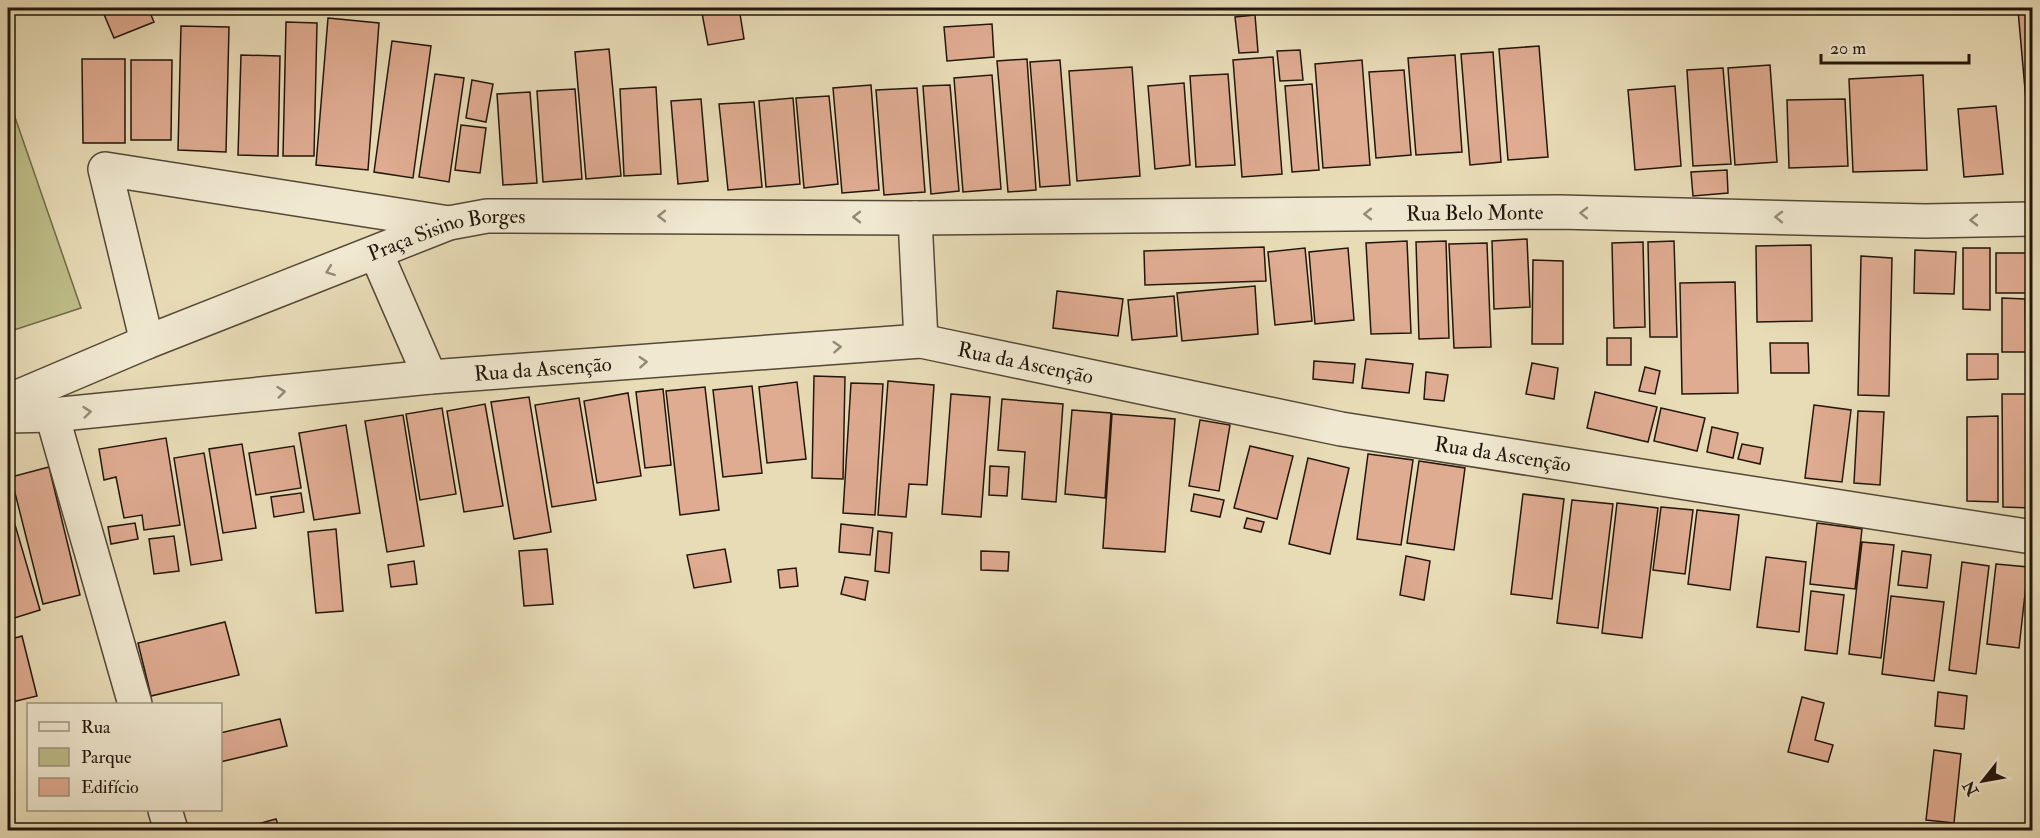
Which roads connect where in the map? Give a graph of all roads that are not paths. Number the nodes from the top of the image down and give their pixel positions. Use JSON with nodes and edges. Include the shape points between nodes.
{"nodes":[{"id":1,"x":915,"y":218,"type":"junction"},
{"id":2,"x":2032,"y":219,"type":"edge"},
{"id":3,"x":449,"y":223,"type":"junction"},
{"id":4,"x":376,"y":253,"type":"junction"},
{"id":5,"x":921,"y":341,"type":"junction"},
{"id":6,"x":147,"y":342,"type":"junction"},
{"id":7,"x":430,"y":377,"type":"junction"},
{"id":8,"x":8,"y":400,"type":"edge"},
{"id":9,"x":52,"y":415,"type":"junction"},
{"id":10,"x":8,"y":416,"type":"edge"},
{"id":11,"x":2032,"y":537,"type":"edge"},
{"id":12,"x":134,"y":703,"type":"edge"},
{"id":13,"x":165,"y":811,"type":"edge"},
{"id":14,"x":171,"y":831,"type":"edge"}],
"edges":[{"from":2,"to":1,"type":"street","name":"Rua Belo Monte","one_way":true,"via":[[1925,221],[1559,212]]},
{"from":1,"to":3,"type":"street","name":"Praça Sisino Borges","one_way":true,"via":[[487,216]]},
{"from":1,"to":5,"type":"street"},
{"from":3,"to":4,"type":"street","name":"Praça Sisino Borges"},
{"from":3,"to":6,"type":"street","via":[[105,169]]},
{"from":4,"to":6,"type":"street","name":"Praça Sisino Borges","one_way":true},
{"from":4,"to":7,"type":"street"},
{"from":7,"to":5,"type":"street","name":"Rua da Ascenção","one_way":true},
{"from":5,"to":11,"type":"street","name":"Rua da Ascenção","via":[[1341,429]]},
{"from":6,"to":8,"type":"street","name":"Praça Sisino Borges"},
{"from":9,"to":7,"type":"street","name":"Rua da Ascenção","one_way":true},
{"from":9,"to":10,"type":"street","name":"Rua da Ascenção"},
{"from":9,"to":12,"type":"street"},
{"from":13,"to":14,"type":"street"}]}
